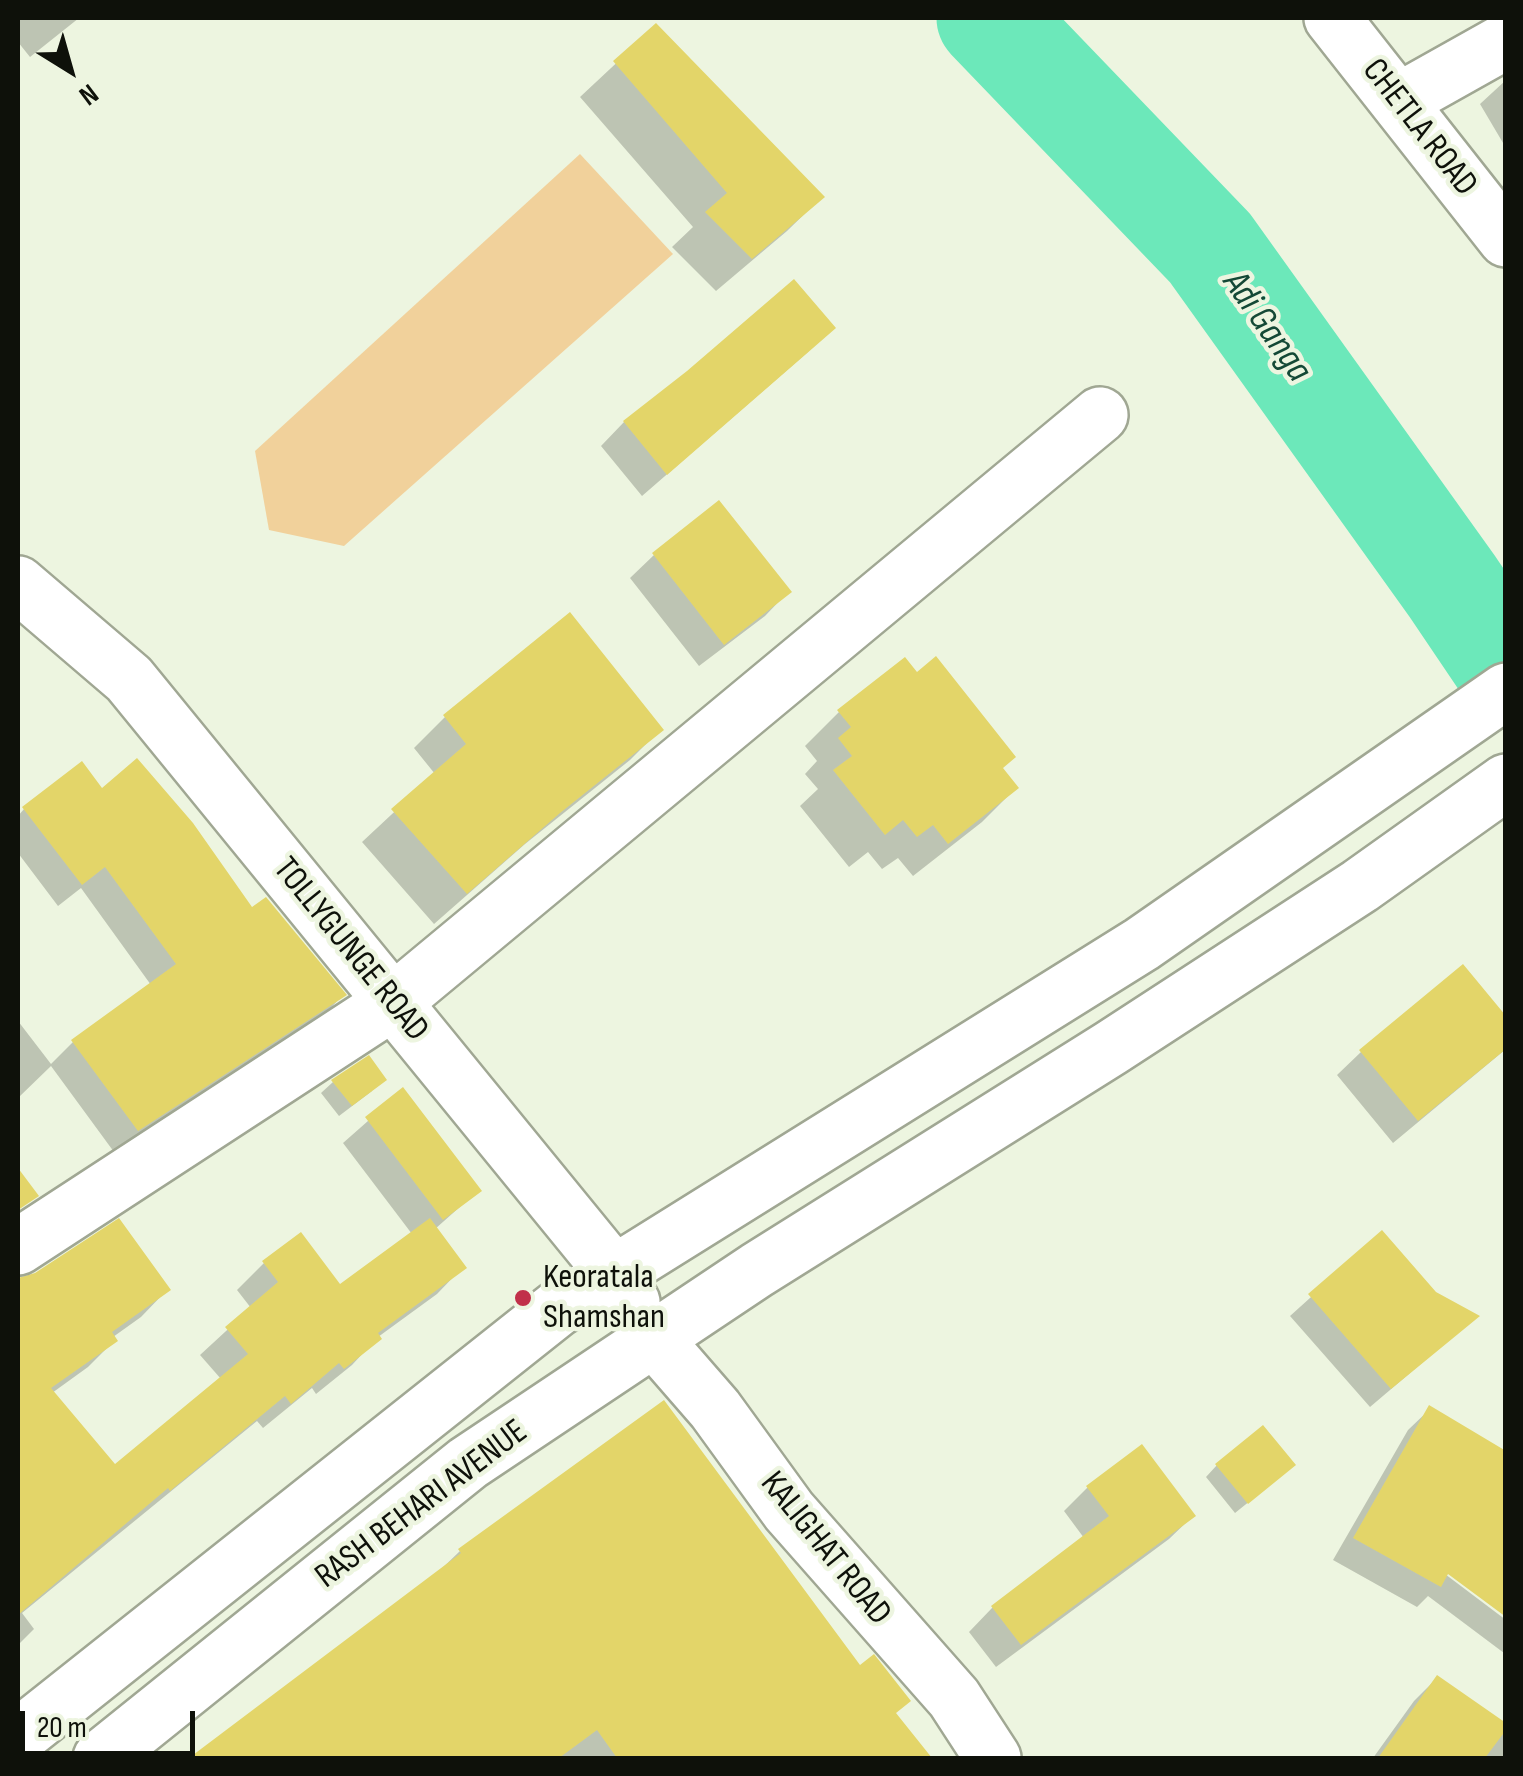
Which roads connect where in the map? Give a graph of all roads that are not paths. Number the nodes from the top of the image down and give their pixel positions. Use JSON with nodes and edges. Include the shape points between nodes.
{"nodes":[{"id":1,"x":1332,"y":18,"type":"edge"},
{"id":2,"x":1506,"y":41,"type":"edge"},
{"id":3,"x":1398,"y":101,"type":"junction"},
{"id":4,"x":1506,"y":239,"type":"edge"},
{"id":5,"x":1100,"y":415,"type":"dead end"},
{"id":6,"x":18,"y":584,"type":"edge"},
{"id":7,"x":1506,"y":691,"type":"edge"},
{"id":8,"x":1506,"y":782,"type":"edge"},
{"id":9,"x":392,"y":1003,"type":"junction"},
{"id":10,"x":18,"y":1247,"type":"edge"},
{"id":11,"x":614,"y":1273,"type":"junction"},
{"id":12,"x":655,"y":1340,"type":"junction"},
{"id":13,"x":18,"y":1737,"type":"edge"},
{"id":14,"x":101,"y":1758,"type":"edge"},
{"id":15,"x":993,"y":1758,"type":"edge"}],
"edges":[{"from":1,"to":3,"type":"main road","name":"CHETLA ROAD"},
{"from":2,"to":3,"type":"main road"},
{"from":3,"to":4,"type":"main road","name":"CHETLA ROAD"},
{"from":5,"to":9,"type":"main road"},
{"from":6,"to":9,"type":"main road","name":"TOLLYGUNGE ROAD","via":[[129,679]]},
{"from":7,"to":11,"type":"main road","via":[[1142,944]]},
{"from":8,"to":12,"type":"main road","name":"RASH BEHARI AVENUE","via":[[1360,886]]},
{"from":9,"to":10,"type":"main road"},
{"from":9,"to":11,"type":"main road","name":"TOLLYGUNGE ROAD"},
{"from":11,"to":12,"type":"main road","name":"TOLLYGUNGE ROAD"},
{"from":11,"to":13,"type":"main road","via":[[558,1309]]},
{"from":12,"to":14,"type":"main road","name":"RASH BEHARI AVENUE","via":[[468,1463]]},
{"from":12,"to":15,"type":"main road","name":"KALIGHAT ROAD","via":[[789,1511],[954,1698]]}]}
